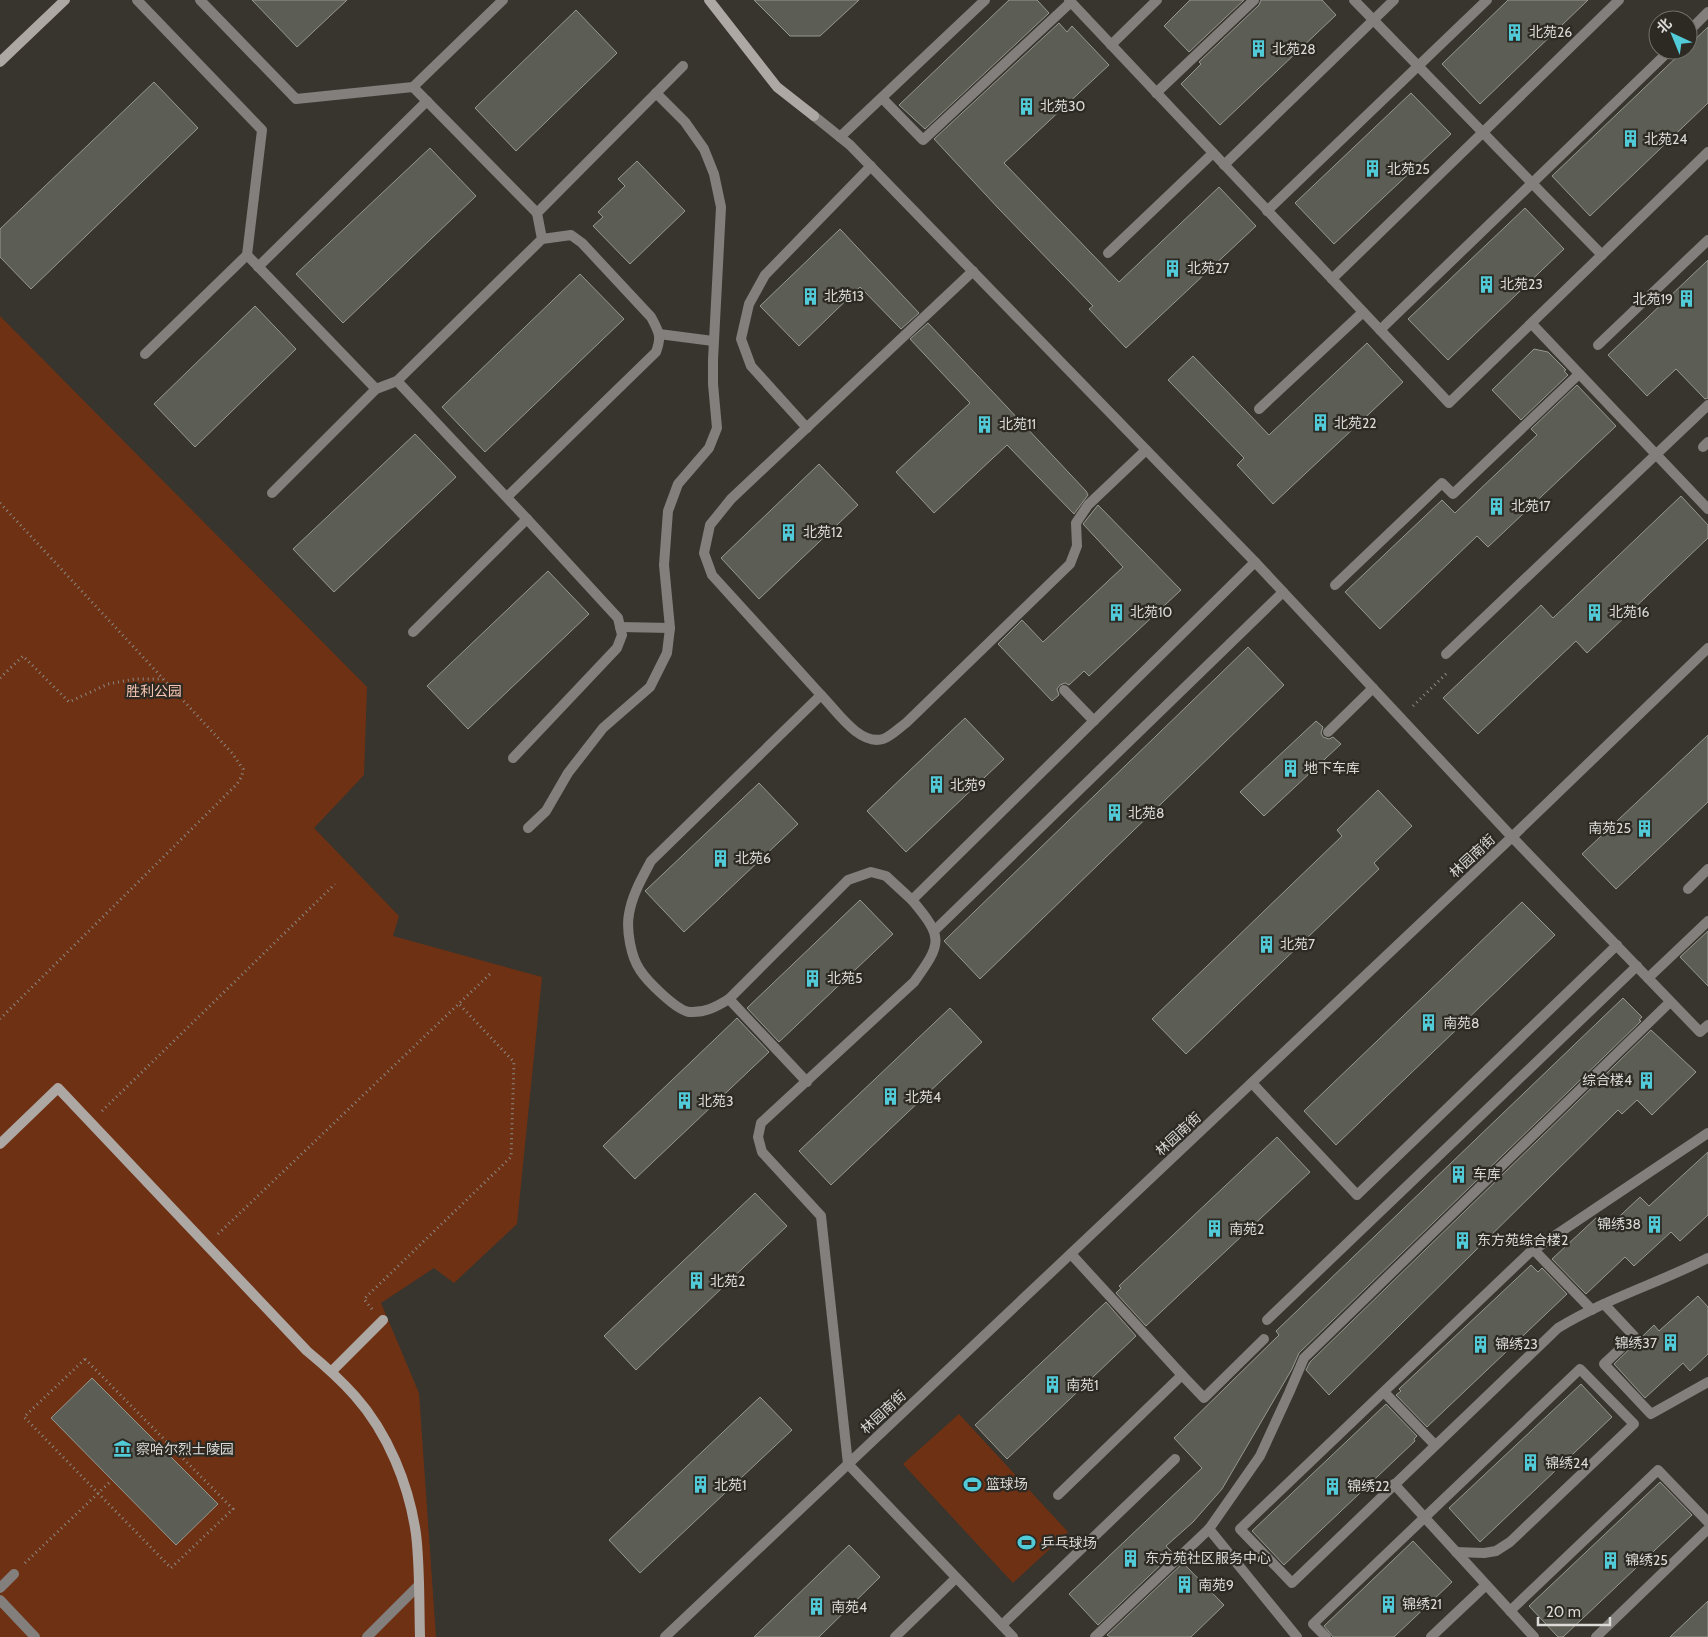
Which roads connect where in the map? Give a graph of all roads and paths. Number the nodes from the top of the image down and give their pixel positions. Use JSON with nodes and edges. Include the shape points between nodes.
{"nodes":[{"id":1,"x":65,"y":0,"type":"edge"},
{"id":2,"x":137,"y":0,"type":"edge"},
{"id":3,"x":200,"y":0,"type":"edge"},
{"id":4,"x":503,"y":0,"type":"edge"},
{"id":5,"x":709,"y":0,"type":"edge"},
{"id":6,"x":985,"y":0,"type":"edge"},
{"id":7,"x":1157,"y":0,"type":"edge"},
{"id":8,"x":1254,"y":0,"type":"edge"},
{"id":9,"x":1354,"y":0,"type":"edge"},
{"id":10,"x":1394,"y":0,"type":"edge"},
{"id":11,"x":1487,"y":0,"type":"edge"},
{"id":12,"x":1619,"y":0,"type":"edge"},
{"id":13,"x":1070,"y":1,"type":"edge"},
{"id":14,"x":1708,"y":12,"type":"edge"},
{"id":15,"x":1373,"y":20,"type":"junction"},
{"id":16,"x":1698,"y":22,"type":"edge"},
{"id":17,"x":1111,"y":44,"type":"junction"},
{"id":18,"x":1660,"y":60,"type":"edge"},
{"id":19,"x":0,"y":62,"type":"edge"},
{"id":20,"x":682,"y":66,"type":"dead end"},
{"id":21,"x":1418,"y":66,"type":"junction"},
{"id":22,"x":413,"y":87,"type":"junction"},
{"id":23,"x":656,"y":93,"type":"junction"},
{"id":24,"x":1156,"y":93,"type":"junction"},
{"id":25,"x":882,"y":98,"type":"junction"},
{"id":26,"x":427,"y":101,"type":"junction"},
{"id":27,"x":1483,"y":133,"type":"junction"},
{"id":28,"x":840,"y":137,"type":"junction"},
{"id":29,"x":1708,"y":152,"type":"edge"},
{"id":30,"x":1213,"y":153,"type":"junction"},
{"id":31,"x":1224,"y":165,"type":"junction"},
{"id":32,"x":871,"y":166,"type":"junction"},
{"id":33,"x":1533,"y":184,"type":"junction"},
{"id":34,"x":1267,"y":210,"type":"junction"},
{"id":35,"x":537,"y":213,"type":"junction"},
{"id":36,"x":542,"y":239,"type":"junction"},
{"id":37,"x":1708,"y":240,"type":"edge"},
{"id":38,"x":1108,"y":254,"type":"dead end"},
{"id":39,"x":247,"y":255,"type":"junction"},
{"id":40,"x":1602,"y":255,"type":"junction"},
{"id":41,"x":258,"y":267,"type":"junction"},
{"id":42,"x":973,"y":271,"type":"junction"},
{"id":43,"x":1332,"y":279,"type":"junction"},
{"id":44,"x":1363,"y":312,"type":"junction"},
{"id":45,"x":1532,"y":324,"type":"junction"},
{"id":46,"x":1380,"y":330,"type":"junction"},
{"id":47,"x":659,"y":334,"type":"junction"},
{"id":48,"x":714,"y":341,"type":"junction"},
{"id":49,"x":1598,"y":345,"type":"dead end"},
{"id":50,"x":146,"y":354,"type":"dead end"},
{"id":51,"x":1579,"y":374,"type":"junction"},
{"id":52,"x":397,"y":381,"type":"junction"},
{"id":53,"x":376,"y":389,"type":"junction"},
{"id":54,"x":1708,"y":405,"type":"edge"},
{"id":55,"x":1260,"y":409,"type":"dead end"},
{"id":56,"x":807,"y":428,"type":"junction"},
{"id":57,"x":1146,"y":450,"type":"junction"},
{"id":58,"x":1656,"y":455,"type":"junction"},
{"id":59,"x":272,"y":493,"type":"dead end"},
{"id":60,"x":507,"y":497,"type":"junction"},
{"id":61,"x":0,"y":503,"type":"edge"},
{"id":62,"x":1708,"y":509,"type":"edge"},
{"id":63,"x":528,"y":519,"type":"junction"},
{"id":64,"x":1255,"y":562,"type":"junction"},
{"id":65,"x":1335,"y":584,"type":"dead end"},
{"id":66,"x":1283,"y":592,"type":"junction"},
{"id":67,"x":620,"y":627,"type":"junction"},
{"id":68,"x":670,"y":628,"type":"junction"},
{"id":69,"x":413,"y":632,"type":"dead end"},
{"id":70,"x":1708,"y":648,"type":"edge"},
{"id":71,"x":1446,"y":654,"type":"joint"},
{"id":72,"x":0,"y":678,"type":"edge"},
{"id":73,"x":164,"y":679,"type":"junction"},
{"id":74,"x":1373,"y":688,"type":"junction"},
{"id":75,"x":1064,"y":690,"type":"dead end"},
{"id":76,"x":822,"y":695,"type":"junction"},
{"id":77,"x":1400,"y":718,"type":"junction"},
{"id":78,"x":1094,"y":721,"type":"junction"},
{"id":79,"x":1328,"y":732,"type":"dead end"},
{"id":80,"x":513,"y":758,"type":"dead end"},
{"id":81,"x":528,"y":828,"type":"dead end"},
{"id":82,"x":1512,"y":837,"type":"junction"},
{"id":83,"x":1708,"y":869,"type":"edge"},
{"id":84,"x":335,"y":884,"type":"dead end"},
{"id":85,"x":1688,"y":888,"type":"dead end"},
{"id":86,"x":912,"y":900,"type":"junction"},
{"id":87,"x":1708,"y":921,"type":"edge"},
{"id":88,"x":934,"y":931,"type":"junction"},
{"id":89,"x":1616,"y":945,"type":"junction"},
{"id":90,"x":1637,"y":966,"type":"junction"},
{"id":91,"x":492,"y":972,"type":"dead end"},
{"id":92,"x":1648,"y":978,"type":"junction"},
{"id":93,"x":729,"y":999,"type":"junction"},
{"id":94,"x":1670,"y":1002,"type":"junction"},
{"id":95,"x":459,"y":1004,"type":"junction"},
{"id":96,"x":0,"y":1019,"type":"edge"},
{"id":97,"x":1708,"y":1025,"type":"edge"},
{"id":98,"x":807,"y":1082,"type":"junction"},
{"id":99,"x":1252,"y":1083,"type":"junction"},
{"id":100,"x":91,"y":1122,"type":"junction"},
{"id":101,"x":1708,"y":1132,"type":"edge"},
{"id":102,"x":0,"y":1144,"type":"edge"},
{"id":103,"x":207,"y":1245,"type":"junction"},
{"id":104,"x":1534,"y":1250,"type":"junction"},
{"id":105,"x":1071,"y":1254,"type":"junction"},
{"id":106,"x":1708,"y":1258,"type":"edge"},
{"id":107,"x":1604,"y":1304,"type":"junction"},
{"id":108,"x":1592,"y":1310,"type":"junction"},
{"id":109,"x":383,"y":1320,"type":"joint"},
{"id":110,"x":1267,"y":1320,"type":"dead end"},
{"id":111,"x":1264,"y":1339,"type":"dead end"},
{"id":112,"x":332,"y":1371,"type":"junction"},
{"id":113,"x":1182,"y":1375,"type":"junction"},
{"id":114,"x":1708,"y":1382,"type":"edge"},
{"id":115,"x":1384,"y":1392,"type":"junction"},
{"id":116,"x":1435,"y":1445,"type":"junction"},
{"id":117,"x":1175,"y":1458,"type":"dead end"},
{"id":118,"x":848,"y":1464,"type":"junction"},
{"id":119,"x":112,"y":1480,"type":"dead end"},
{"id":120,"x":1394,"y":1484,"type":"junction"},
{"id":121,"x":98,"y":1493,"type":"junction"},
{"id":122,"x":1058,"y":1495,"type":"dead end"},
{"id":123,"x":1424,"y":1517,"type":"junction"},
{"id":124,"x":1708,"y":1522,"type":"edge"},
{"id":125,"x":1209,"y":1529,"type":"junction"},
{"id":126,"x":1708,"y":1529,"type":"edge"},
{"id":127,"x":1456,"y":1552,"type":"junction"},
{"id":128,"x":14,"y":1574,"type":"joint"},
{"id":129,"x":956,"y":1578,"type":"junction"},
{"id":130,"x":1486,"y":1584,"type":"junction"},
{"id":131,"x":418,"y":1586,"type":"junction"},
{"id":132,"x":0,"y":1588,"type":"edge"},
{"id":133,"x":0,"y":1600,"type":"edge"},
{"id":134,"x":1510,"y":1611,"type":"junction"},
{"id":135,"x":1002,"y":1625,"type":"junction"},
{"id":136,"x":35,"y":1637,"type":"edge"},
{"id":137,"x":366,"y":1637,"type":"edge"},
{"id":138,"x":420,"y":1637,"type":"edge"},
{"id":139,"x":665,"y":1637,"type":"edge"},
{"id":140,"x":895,"y":1637,"type":"edge"},
{"id":141,"x":1013,"y":1637,"type":"edge"},
{"id":142,"x":1095,"y":1637,"type":"edge"},
{"id":143,"x":1296,"y":1637,"type":"edge"},
{"id":144,"x":1326,"y":1637,"type":"edge"},
{"id":145,"x":1431,"y":1637,"type":"edge"},
{"id":146,"x":1534,"y":1637,"type":"edge"},
{"id":147,"x":1596,"y":1637,"type":"edge"}],
"edges":[{"from":1,"to":19,"type":"street"},
{"from":2,"to":39,"type":"street","via":[[262,130]]},
{"from":3,"to":22,"type":"street","via":[[296,99]]},
{"from":4,"to":22,"type":"street"},
{"from":5,"to":28,"type":"street","via":[[777,87]]},
{"from":6,"to":25,"type":"street"},
{"from":7,"to":17,"type":"street"},
{"from":8,"to":24,"type":"street"},
{"from":9,"to":15,"type":"street"},
{"from":10,"to":15,"type":"street"},
{"from":11,"to":21,"type":"street"},
{"from":12,"to":27,"type":"street"},
{"from":13,"to":17,"type":"street"},
{"from":13,"to":25,"type":"street","via":[[923,140]]},
{"from":14,"to":16,"type":"street"},
{"from":15,"to":21,"type":"street"},
{"from":15,"to":31,"type":"street"},
{"from":17,"to":24,"type":"street"},
{"from":18,"to":33,"type":"street"},
{"from":20,"to":23,"type":"street"},
{"from":21,"to":27,"type":"street"},
{"from":21,"to":34,"type":"street"},
{"from":22,"to":26,"type":"street"},
{"from":23,"to":35,"type":"street"},
{"from":23,"to":48,"type":"street","via":[[685,122],[704,149],[714,174],[721,207]]},
{"from":24,"to":30,"type":"street"},
{"from":25,"to":28,"type":"street"},
{"from":26,"to":35,"type":"street"},
{"from":26,"to":41,"type":"street"},
{"from":27,"to":33,"type":"street"},
{"from":27,"to":43,"type":"street"},
{"from":28,"to":32,"type":"street"},
{"from":29,"to":40,"type":"street"},
{"from":30,"to":31,"type":"street"},
{"from":30,"to":38,"type":"street"},
{"from":31,"to":34,"type":"street"},
{"from":32,"to":42,"type":"street"},
{"from":32,"to":56,"type":"street","via":[[765,275],[749,304],[741,339],[751,366]]},
{"from":33,"to":40,"type":"street"},
{"from":33,"to":46,"type":"street"},
{"from":34,"to":43,"type":"street"},
{"from":35,"to":36,"type":"street"},
{"from":36,"to":47,"type":"street","via":[[571,235],[582,243],[651,317]]},
{"from":36,"to":52,"type":"street"},
{"from":37,"to":49,"type":"street"},
{"from":39,"to":41,"type":"street"},
{"from":39,"to":50,"type":"street"},
{"from":40,"to":45,"type":"street"},
{"from":41,"to":53,"type":"street"},
{"from":42,"to":56,"type":"street"},
{"from":42,"to":57,"type":"street"},
{"from":43,"to":44,"type":"street"},
{"from":44,"to":46,"type":"street"},
{"from":44,"to":55,"type":"street"},
{"from":45,"to":46,"type":"street","via":[[1449,403]]},
{"from":45,"to":51,"type":"street"},
{"from":47,"to":48,"type":"street"},
{"from":47,"to":60,"type":"street","via":[[656,352]]},
{"from":48,"to":68,"type":"street","via":[[717,428],[708,448],[678,484],[668,511],[664,565]]},
{"from":51,"to":58,"type":"street"},
{"from":51,"to":65,"type":"street","via":[[1453,494],[1442,483]]},
{"from":52,"to":53,"type":"street"},
{"from":52,"to":60,"type":"street"},
{"from":53,"to":59,"type":"street"},
{"from":54,"to":58,"type":"street"},
{"from":56,"to":76,"type":"street","via":[[731,499],[710,525],[704,554],[712,575]]},
{"from":57,"to":64,"type":"street"},
{"from":57,"to":76,"type":"street","via":[[1088,505],[1076,523],[1077,546],[1070,564],[906,723],[883,739],[866,739]]},
{"from":58,"to":62,"type":"street"},
{"from":58,"to":71,"type":"street"},
{"from":60,"to":63,"type":"street"},
{"from":61,"to":73,"type":"path"},
{"from":63,"to":67,"type":"street","via":[[618,618]]},
{"from":63,"to":69,"type":"street"},
{"from":64,"to":66,"type":"street"},
{"from":64,"to":78,"type":"street"},
{"from":66,"to":74,"type":"street"},
{"from":66,"to":88,"type":"street"},
{"from":67,"to":68,"type":"street"},
{"from":67,"to":80,"type":"street","via":[[622,635],[617,648]]},
{"from":68,"to":81,"type":"street","via":[[667,653],[650,687],[603,728],[568,773],[546,811]]},
{"from":70,"to":82,"type":"street","name":"林园南街"},
{"from":71,"to":77,"type":"path","via":[[1454,665]]},
{"from":72,"to":73,"type":"path","via":[[22,656],[69,702],[108,684],[135,679]]},
{"from":73,"to":96,"type":"path","via":[[239,761],[242,776]]},
{"from":74,"to":77,"type":"street"},
{"from":74,"to":79,"type":"street"},
{"from":75,"to":78,"type":"street"},
{"from":76,"to":93,"type":"street","via":[[651,861],[629,914],[629,939],[640,970],[668,1000],[688,1012],[711,1010]]},
{"from":77,"to":82,"type":"street"},
{"from":78,"to":86,"type":"street"},
{"from":82,"to":89,"type":"street"},
{"from":82,"to":99,"type":"street","name":"林园南街"},
{"from":83,"to":85,"type":"street"},
{"from":84,"to":100,"type":"path"},
{"from":86,"to":88,"type":"street"},
{"from":86,"to":93,"type":"street","via":[[886,876],[871,872],[848,880]]},
{"from":87,"to":92,"type":"street"},
{"from":88,"to":98,"type":"street","via":[[937,939],[931,958],[914,982]]},
{"from":89,"to":90,"type":"street"},
{"from":89,"to":99,"type":"street","via":[[1357,1196]]},
{"from":90,"to":92,"type":"street"},
{"from":90,"to":110,"type":"street"},
{"from":91,"to":95,"type":"path"},
{"from":92,"to":94,"type":"street"},
{"from":93,"to":98,"type":"street"},
{"from":94,"to":97,"type":"street","via":[[1700,1032]]},
{"from":94,"to":125,"type":"street","via":[[1304,1358],[1260,1456]]},
{"from":95,"to":103,"type":"path"},
{"from":95,"to":109,"type":"path","via":[[514,1062],[511,1157],[364,1299]]},
{"from":98,"to":118,"type":"street","via":[[761,1123],[758,1137],[762,1152],[820,1216]]},
{"from":99,"to":105,"type":"street","name":"林园南街"},
{"from":100,"to":102,"type":"street","via":[[58,1088]]},
{"from":100,"to":103,"type":"street"},
{"from":101,"to":104,"type":"street"},
{"from":103,"to":112,"type":"street","via":[[307,1351]]},
{"from":104,"to":108,"type":"street"},
{"from":104,"to":115,"type":"street"},
{"from":105,"to":113,"type":"street"},
{"from":105,"to":118,"type":"street","name":"林园南街"},
{"from":106,"to":107,"type":"street"},
{"from":107,"to":108,"type":"street"},
{"from":107,"to":114,"type":"street","via":[[1634,1336],[1604,1364],[1651,1414]]},
{"from":108,"to":116,"type":"street","via":[[1558,1328]]},
{"from":109,"to":112,"type":"street"},
{"from":111,"to":113,"type":"street","via":[[1204,1398]]},
{"from":112,"to":131,"type":"street","via":[[366,1410],[395,1459],[408,1495],[416,1534]]},
{"from":113,"to":122,"type":"street"},
{"from":115,"to":116,"type":"street"},
{"from":115,"to":120,"type":"street","via":[[1240,1529],[1292,1583]]},
{"from":116,"to":120,"type":"street"},
{"from":117,"to":135,"type":"street"},
{"from":118,"to":129,"type":"street"},
{"from":118,"to":139,"type":"street","name":"林园南街"},
{"from":119,"to":121,"type":"path"},
{"from":120,"to":123,"type":"street"},
{"from":121,"to":121,"type":"path","via":[[171,1568],[233,1509],[85,1359],[24,1417]]},
{"from":121,"to":128,"type":"path"},
{"from":123,"to":127,"type":"street"},
{"from":123,"to":127,"type":"street","via":[[1580,1368],[1634,1424],[1510,1542],[1496,1551]]},
{"from":123,"to":144,"type":"street","via":[[1313,1624]]},
{"from":124,"to":134,"type":"street","via":[[1658,1470]]},
{"from":125,"to":142,"type":"street"},
{"from":125,"to":143,"type":"street"},
{"from":126,"to":147,"type":"street"},
{"from":127,"to":130,"type":"street"},
{"from":128,"to":132,"type":"street"},
{"from":129,"to":135,"type":"street"},
{"from":129,"to":140,"type":"street"},
{"from":130,"to":134,"type":"street"},
{"from":130,"to":145,"type":"street"},
{"from":131,"to":137,"type":"street"},
{"from":131,"to":138,"type":"street"},
{"from":133,"to":136,"type":"street"},
{"from":134,"to":146,"type":"street"},
{"from":135,"to":141,"type":"street"}]}
